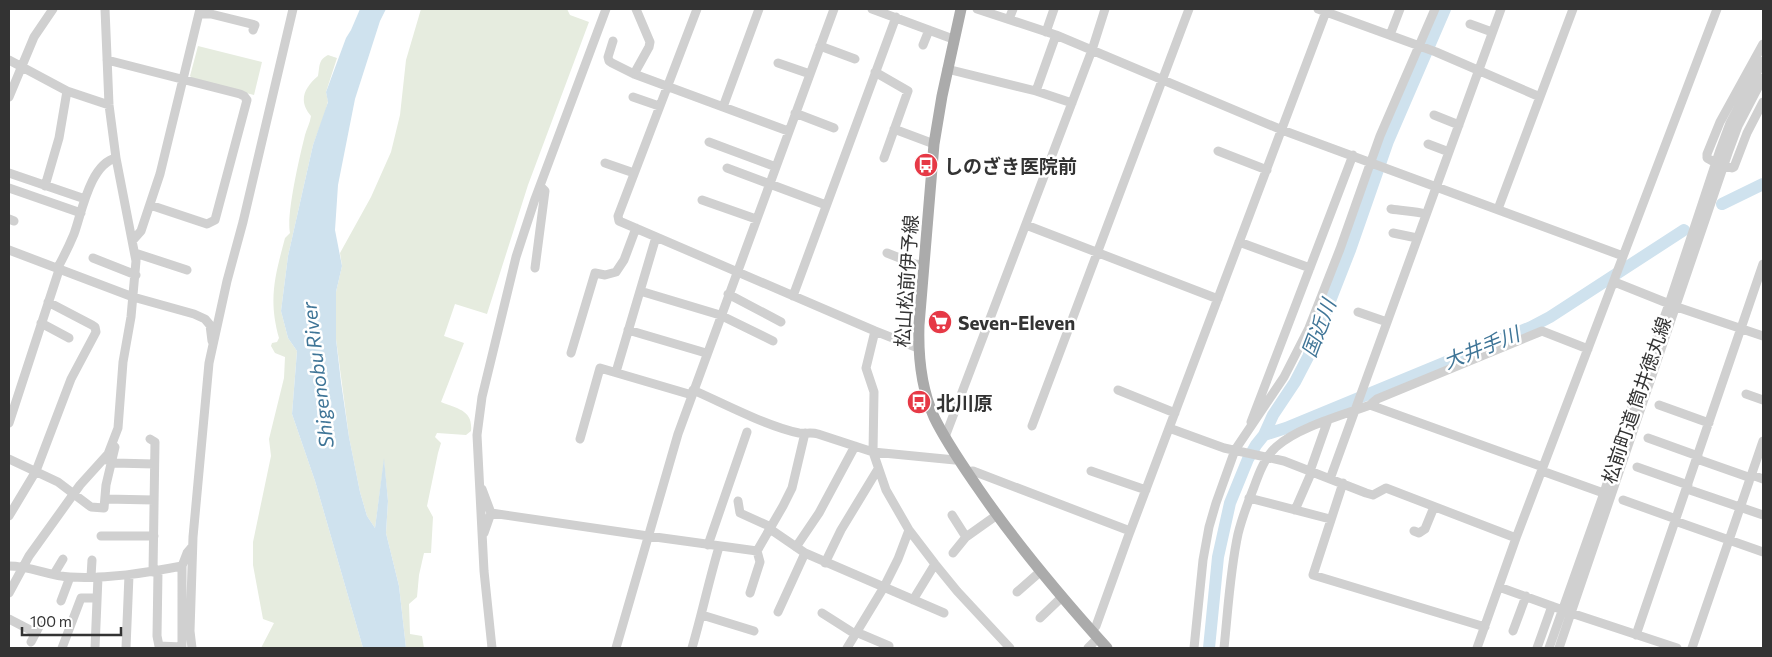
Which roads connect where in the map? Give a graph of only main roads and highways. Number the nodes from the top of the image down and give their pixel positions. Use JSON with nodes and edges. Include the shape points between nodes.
{"nodes":[{"id":1,"x":961,"y":9,"type":"edge"},
{"id":2,"x":1107,"y":648,"type":"edge"}],
"edges":[{"from":1,"to":2,"type":"main road","name":"松山松前伊予線","via":[[934,144],[918,348],[923,381],[934,417],[967,472],[1040,571]]}]}
